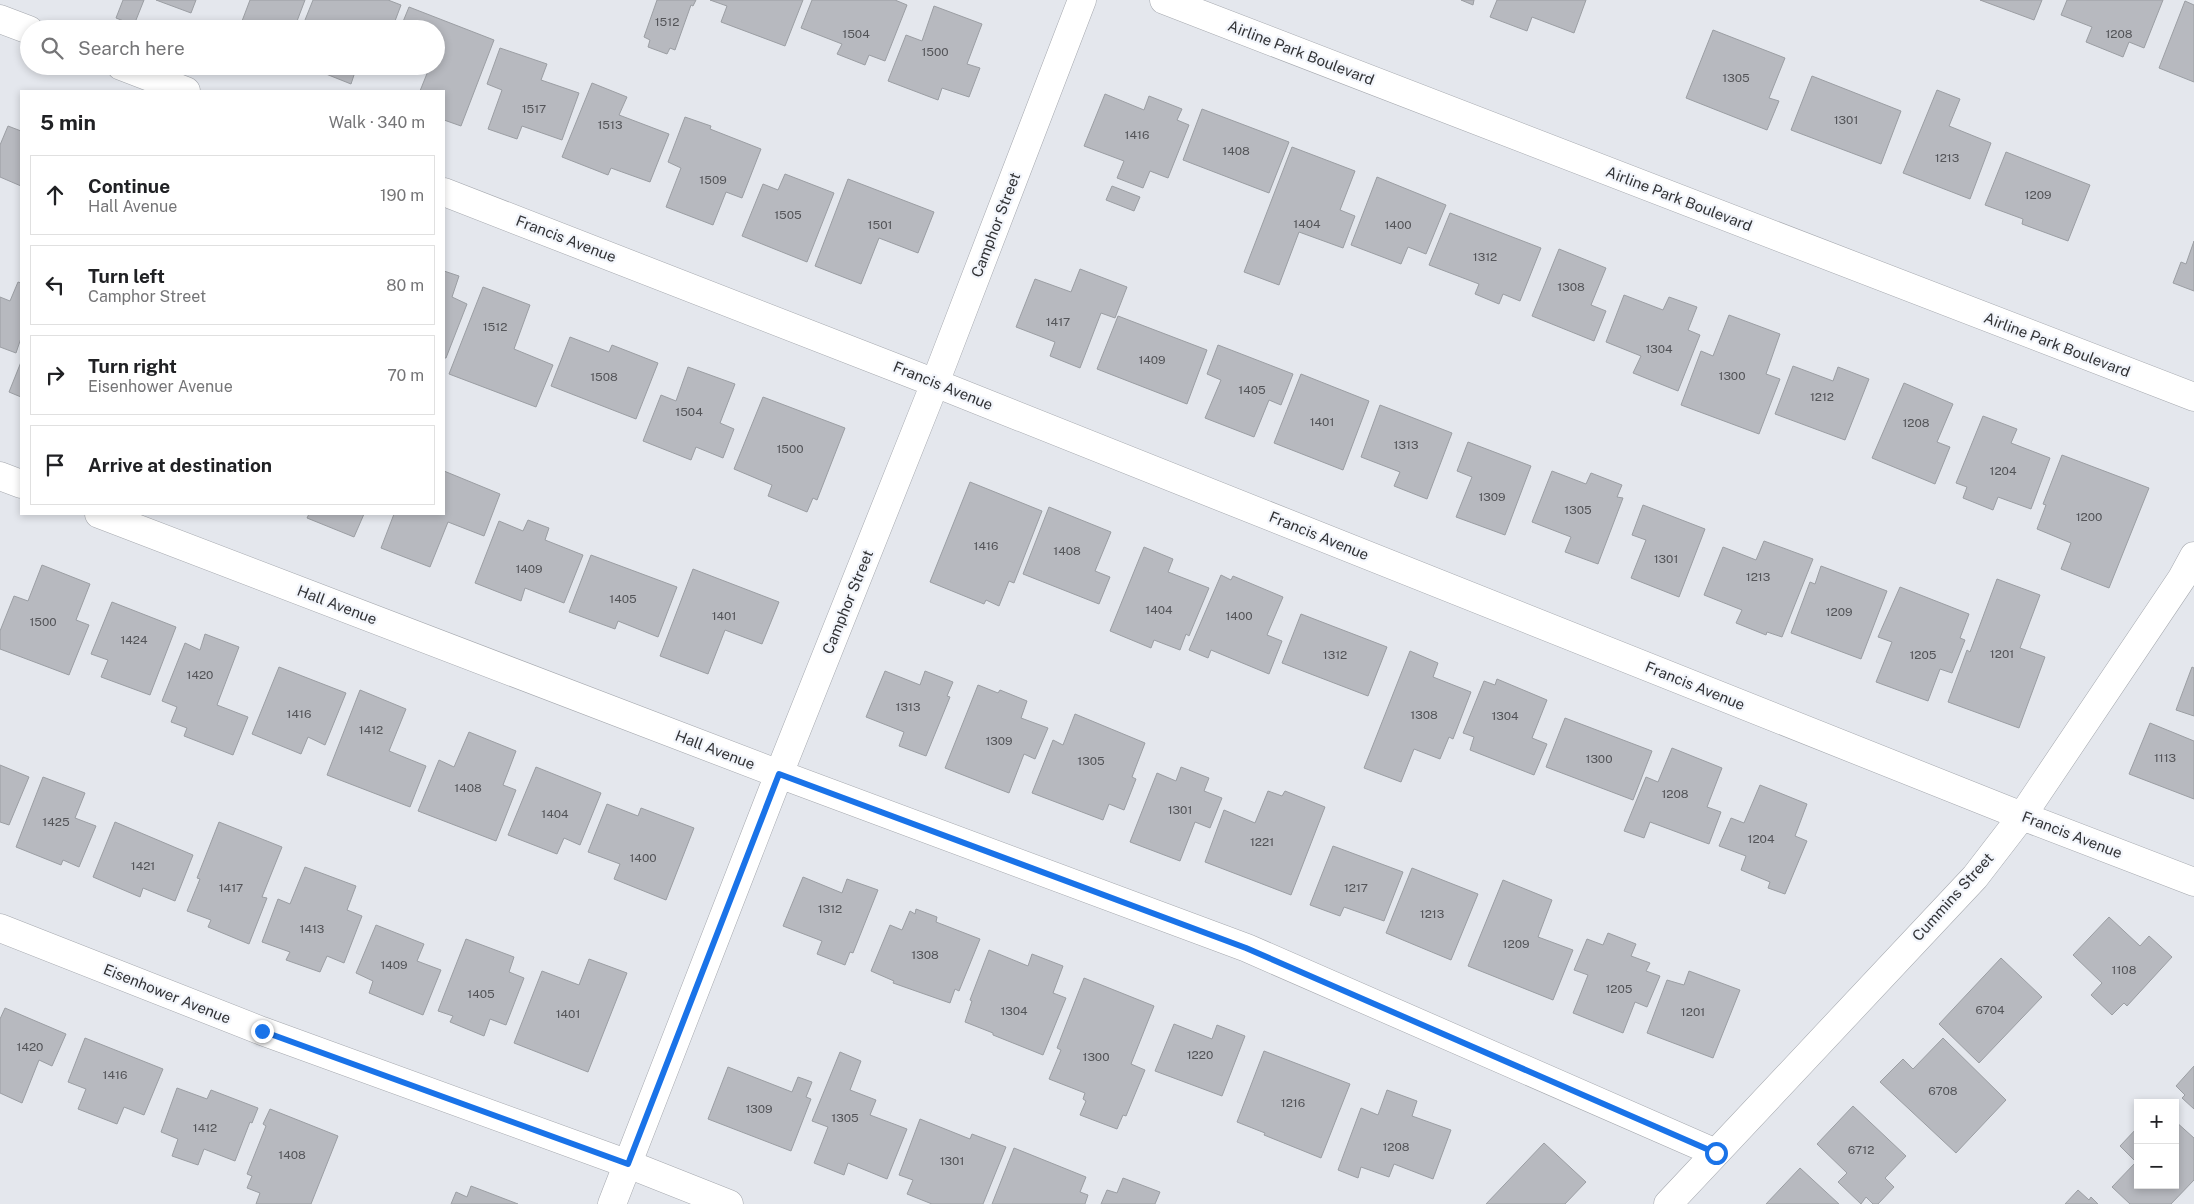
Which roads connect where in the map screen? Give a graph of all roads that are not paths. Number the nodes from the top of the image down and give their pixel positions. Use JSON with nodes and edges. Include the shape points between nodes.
{"nodes":[{"id":1,"x":1082,"y":0,"type":"edge"},
{"id":2,"x":1164,"y":0,"type":"edge"},
{"id":3,"x":0,"y":19,"type":"edge"},
{"id":4,"x":20,"y":27,"type":"edge"},
{"id":5,"x":144,"y":75,"type":"edge"},
{"id":6,"x":183,"y":90,"type":"edge"},
{"id":7,"x":445,"y":192,"type":"edge"},
{"id":8,"x":936,"y":383,"type":"junction"},
{"id":9,"x":2194,"y":398,"type":"edge"},
{"id":10,"x":0,"y":476,"type":"edge"},
{"id":11,"x":20,"y":484,"type":"edge"},
{"id":12,"x":102,"y":515,"type":"edge"},
{"id":13,"x":2194,"y":556,"type":"edge"},
{"id":14,"x":779,"y":774,"type":"junction"},
{"id":15,"x":2022,"y":816,"type":"junction"},
{"id":16,"x":2194,"y":882,"type":"edge"},
{"id":17,"x":0,"y":928,"type":"edge"},
{"id":18,"x":1716,"y":1153,"type":"junction"},
{"id":19,"x":628,"y":1164,"type":"junction"},
{"id":20,"x":612,"y":1204,"type":"edge"},
{"id":21,"x":729,"y":1204,"type":"edge"},
{"id":22,"x":1668,"y":1204,"type":"edge"}],
"edges":[{"from":1,"to":8,"type":"street","name":"Camphor Street"},
{"from":2,"to":9,"type":"street","name":"Airline Park Boulevard"},
{"from":3,"to":4,"type":"street"},
{"from":5,"to":6,"type":"street"},
{"from":7,"to":8,"type":"street","name":"Francis Avenue"},
{"from":8,"to":14,"type":"street","name":"Camphor Street"},
{"from":8,"to":15,"type":"street","name":"Francis Avenue"},
{"from":10,"to":11,"type":"street"},
{"from":12,"to":14,"type":"street","name":"Hall Avenue"},
{"from":13,"to":15,"type":"street","name":"Cummins Street"},
{"from":14,"to":18,"type":"street","name":"Hall Avenue","via":[[1246,948]]},
{"from":14,"to":19,"type":"street","name":"Camphor Street"},
{"from":15,"to":16,"type":"street","name":"Francis Avenue"},
{"from":15,"to":18,"type":"street","name":"Cummins Street","via":[[1975,877]]},
{"from":17,"to":19,"type":"street","name":"Eisenhower Avenue","via":[[262,1031]]},
{"from":18,"to":22,"type":"street","name":"Cummins Street"},
{"from":19,"to":20,"type":"street","name":"Camphor Street"},
{"from":19,"to":21,"type":"street","name":"Eisenhower Avenue"}]}
